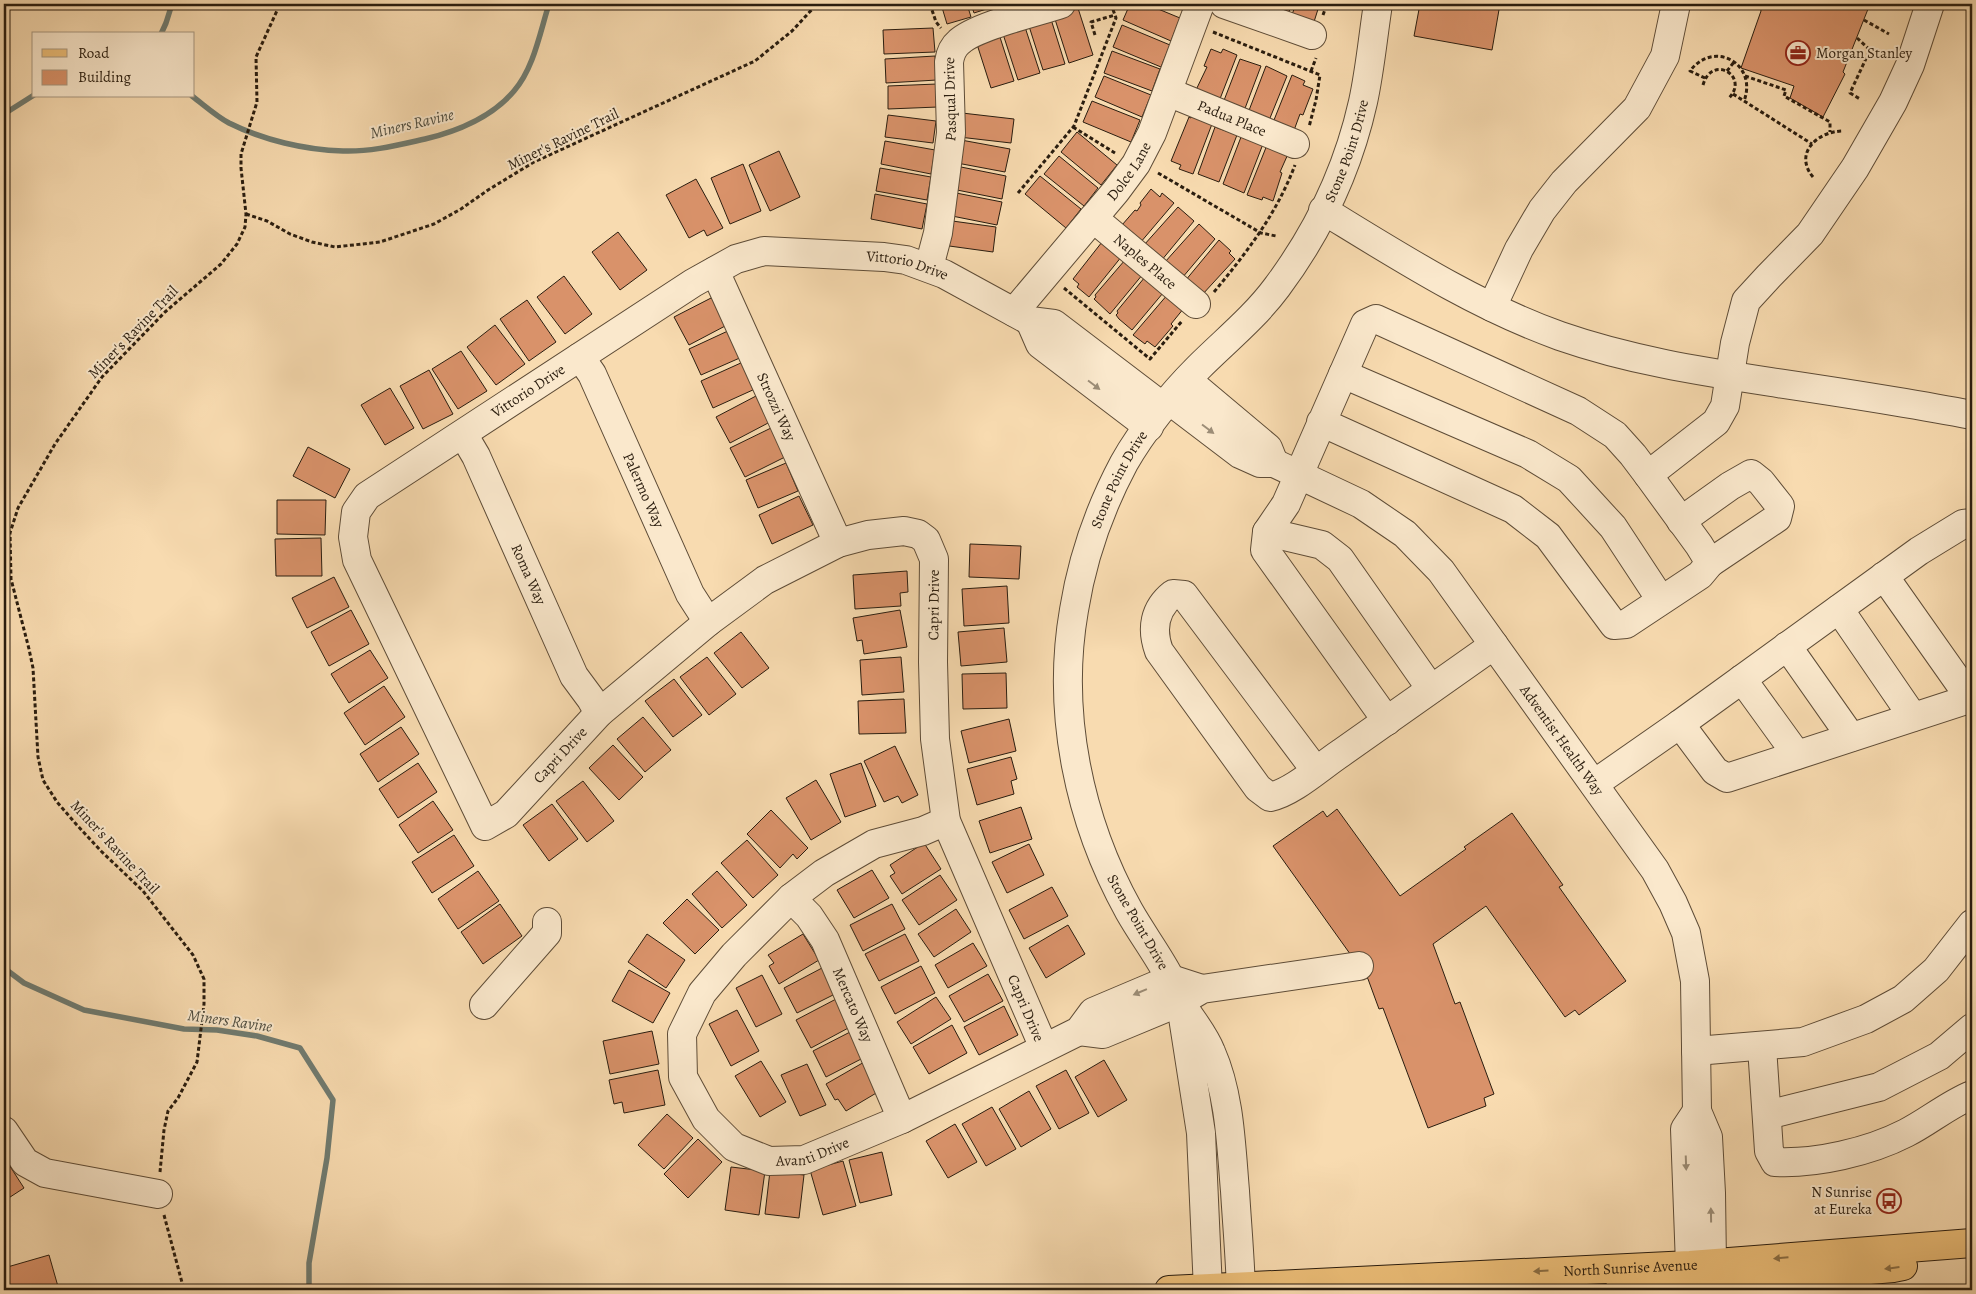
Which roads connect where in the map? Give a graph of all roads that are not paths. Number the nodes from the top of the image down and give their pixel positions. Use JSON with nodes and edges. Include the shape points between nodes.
{"nodes":[{"id":1,"x":1061,"y":4,"type":"edge"},
{"id":2,"x":1200,"y":4,"type":"edge"},
{"id":3,"x":1224,"y":4,"type":"edge"},
{"id":4,"x":1378,"y":4,"type":"edge"},
{"id":5,"x":1676,"y":4,"type":"edge"},
{"id":6,"x":1930,"y":4,"type":"edge"},
{"id":7,"x":1312,"y":34,"type":"dead end"},
{"id":8,"x":1168,"y":92,"type":"junction"},
{"id":9,"x":1295,"y":144,"type":"dead end"},
{"id":10,"x":1324,"y":210,"type":"junction"},
{"id":11,"x":1093,"y":218,"type":"junction"},
{"id":12,"x":929,"y":267,"type":"junction"},
{"id":13,"x":715,"y":271,"type":"junction"},
{"id":14,"x":1196,"y":304,"type":"road end"},
{"id":15,"x":1492,"y":306,"type":"junction"},
{"id":16,"x":1022,"y":317,"type":"junction"},
{"id":17,"x":580,"y":357,"type":"junction"},
{"id":18,"x":1343,"y":374,"type":"junction"},
{"id":19,"x":1730,"y":376,"type":"junction"},
{"id":20,"x":1187,"y":380,"type":"junction"},
{"id":21,"x":1161,"y":411,"type":"junction"},
{"id":22,"x":1972,"y":415,"type":"edge"},
{"id":23,"x":1321,"y":422,"type":"junction"},
{"id":24,"x":463,"y":434,"type":"junction"},
{"id":25,"x":1286,"y":469,"type":"junction"},
{"id":26,"x":1648,"y":475,"type":"junction"},
{"id":27,"x":1681,"y":520,"type":"junction"},
{"id":28,"x":1972,"y":523,"type":"edge"},
{"id":29,"x":1268,"y":532,"type":"junction"},
{"id":30,"x":838,"y":543,"type":"junction"},
{"id":31,"x":1710,"y":563,"type":"junction"},
{"id":32,"x":1884,"y":576,"type":"junction"},
{"id":33,"x":1661,"y":600,"type":"junction"},
{"id":34,"x":1839,"y":609,"type":"junction"},
{"id":35,"x":708,"y":622,"type":"junction"},
{"id":36,"x":1494,"y":645,"type":"junction"},
{"id":37,"x":1787,"y":646,"type":"junction"},
{"id":38,"x":1742,"y":679,"type":"junction"},
{"id":39,"x":1432,"y":689,"type":"junction"},
{"id":40,"x":1971,"y":698,"type":"edge"},
{"id":41,"x":599,"y":713,"type":"junction"},
{"id":42,"x":1913,"y":717,"type":"junction"},
{"id":43,"x":1387,"y":721,"type":"junction"},
{"id":44,"x":1680,"y":724,"type":"junction"},
{"id":45,"x":1851,"y":737,"type":"junction"},
{"id":46,"x":1797,"y":755,"type":"junction"},
{"id":47,"x":1316,"y":770,"type":"junction"},
{"id":48,"x":1594,"y":784,"type":"junction"},
{"id":49,"x":946,"y":821,"type":"junction"},
{"id":50,"x":485,"y":826,"type":"joint"},
{"id":51,"x":791,"y":898,"type":"junction"},
{"id":52,"x":547,"y":922,"type":"dead end"},
{"id":53,"x":1972,"y":924,"type":"edge"},
{"id":54,"x":1359,"y":966,"type":"dead end"},
{"id":55,"x":1184,"y":990,"type":"junction"},
{"id":56,"x":484,"y":1005,"type":"dead end"},
{"id":57,"x":1972,"y":1028,"type":"edge"},
{"id":58,"x":1762,"y":1047,"type":"junction"},
{"id":59,"x":1044,"y":1048,"type":"junction"},
{"id":60,"x":1696,"y":1051,"type":"junction"},
{"id":61,"x":1972,"y":1095,"type":"edge"},
{"id":62,"x":1767,"y":1115,"type":"junction"},
{"id":63,"x":902,"y":1120,"type":"junction"},
{"id":64,"x":4,"y":1131,"type":"edge"},
{"id":65,"x":158,"y":1194,"type":"dead end"},
{"id":66,"x":1972,"y":1243,"type":"edge"},
{"id":67,"x":1934,"y":1245,"type":"junction"},
{"id":68,"x":1701,"y":1264,"type":"junction"},
{"id":69,"x":1208,"y":1289,"type":"edge"},
{"id":70,"x":1241,"y":1289,"type":"edge"},
{"id":71,"x":1169,"y":1290,"type":"edge"},
{"id":72,"x":1619,"y":1290,"type":"edge"},
{"id":73,"x":1723,"y":1290,"type":"edge"}],
"edges":[{"from":1,"to":12,"type":"street","name":"Pasqual Drive","via":[[974,32],[959,42],[950,55],[950,133],[938,233]]},
{"from":2,"to":8,"type":"street","name":"Dolce Lane"},
{"from":3,"to":7,"type":"street"},
{"from":4,"to":10,"type":"street","name":"Stone Point Drive","via":[[1355,132],[1346,162]]},
{"from":5,"to":15,"type":"street","via":[[1665,56],[1637,108],[1564,182],[1542,210]]},
{"from":6,"to":19,"type":"street","via":[[1893,102],[1855,168],[1810,234],[1746,301]]},
{"from":8,"to":9,"type":"street","name":"Padua Place"},
{"from":8,"to":11,"type":"street","name":"Dolce Lane","via":[[1136,164]]},
{"from":10,"to":15,"type":"street","via":[[1425,272]]},
{"from":10,"to":20,"type":"street","name":"Stone Point Drive","via":[[1276,288],[1248,321]]},
{"from":11,"to":14,"type":"street","name":"Naples Place"},
{"from":11,"to":16,"type":"street","name":"Dolce Lane"},
{"from":12,"to":13,"type":"street","name":"Vittorio Drive","via":[[884,257],[764,251],[736,259]]},
{"from":12,"to":16,"type":"street","name":"Vittorio Drive"},
{"from":13,"to":17,"type":"street","name":"Vittorio Drive"},
{"from":13,"to":30,"type":"street","name":"Strozzi Way"},
{"from":15,"to":19,"type":"street","via":[[1560,336],[1598,348],[1666,366]]},
{"from":16,"to":21,"type":"street","via":[[1040,344],[1063,346]]},
{"from":17,"to":24,"type":"street","name":"Vittorio Drive"},
{"from":17,"to":35,"type":"street","name":"Palermo Way","via":[[592,374],[690,594]]},
{"from":18,"to":23,"type":"street"},
{"from":18,"to":26,"type":"street","via":[[1365,324],[1376,319],[1578,411],[1615,435]]},
{"from":18,"to":33,"type":"street","via":[[1528,454],[1569,479],[1613,527]]},
{"from":19,"to":22,"type":"street"},
{"from":19,"to":26,"type":"street","via":[[1725,406],[1716,422]]},
{"from":20,"to":21,"type":"street","name":"Stone Point Drive"},
{"from":20,"to":25,"type":"street","via":[[1268,448]]},
{"from":21,"to":25,"type":"street","name":"Adventist Health Way","one_way":true,"via":[[1240,454]]},
{"from":21,"to":55,"type":"street","name":"Stone Point Drive","via":[[1125,462],[1091,544],[1073,616],[1069,706],[1078,774],[1093,832],[1131,915]]},
{"from":23,"to":25,"type":"street"},
{"from":23,"to":33,"type":"street","via":[[1513,510],[1548,536],[1614,625],[1626,624]]},
{"from":24,"to":41,"type":"street","name":"Roma Way","via":[[476,456],[574,676]]},
{"from":24,"to":50,"type":"street","name":"Vittorio Drive","via":[[367,496],[356,512],[353,537],[357,560]]},
{"from":25,"to":29,"type":"street","via":[[1286,504]]},
{"from":25,"to":36,"type":"street","name":"Adventist Health Way","via":[[1361,504],[1404,534],[1441,571]]},
{"from":26,"to":27,"type":"street"},
{"from":27,"to":31,"type":"street"},
{"from":27,"to":31,"type":"street","via":[[1751,474],[1780,506],[1777,518]]},
{"from":28,"to":32,"type":"street","via":[[1963,524]]},
{"from":29,"to":39,"type":"street","via":[[1322,545],[1340,559]]},
{"from":29,"to":43,"type":"street","via":[[1265,550]]},
{"from":30,"to":35,"type":"street","name":"Capri Drive","via":[[765,580]]},
{"from":30,"to":49,"type":"street","name":"Capri Drive","via":[[868,535],[904,531],[918,534],[926,540],[934,558],[936,739]]},
{"from":31,"to":33,"type":"street","via":[[1700,575]]},
{"from":32,"to":34,"type":"street"},
{"from":32,"to":40,"type":"street"},
{"from":34,"to":37,"type":"street"},
{"from":34,"to":42,"type":"street"},
{"from":35,"to":41,"type":"street","name":"Capri Drive"},
{"from":36,"to":39,"type":"street"},
{"from":36,"to":48,"type":"street","name":"Adventist Health Way"},
{"from":37,"to":38,"type":"street"},
{"from":37,"to":45,"type":"street"},
{"from":38,"to":44,"type":"street"},
{"from":38,"to":46,"type":"street"},
{"from":39,"to":43,"type":"street"},
{"from":40,"to":42,"type":"street"},
{"from":41,"to":50,"type":"street","name":"Capri Drive","via":[[506,814]]},
{"from":42,"to":45,"type":"street"},
{"from":43,"to":47,"type":"street"},
{"from":44,"to":46,"type":"street","via":[[1715,771],[1727,778]]},
{"from":44,"to":48,"type":"street"},
{"from":45,"to":46,"type":"street"},
{"from":47,"to":47,"type":"street","via":[[1281,795],[1270,797],[1258,788],[1159,651],[1154,638],[1162,602],[1173,594],[1184,595]]},
{"from":48,"to":60,"type":"street","name":"Adventist Health Way","via":[[1655,870],[1686,933],[1695,981]]},
{"from":49,"to":51,"type":"street","name":"Avanti Drive","via":[[923,831],[874,844],[824,873]]},
{"from":49,"to":59,"type":"street","name":"Capri Drive"},
{"from":51,"to":63,"type":"street","name":"Mercato Way","via":[[825,940]]},
{"from":51,"to":63,"type":"street","name":"Avanti Drive","via":[[702,992],[682,1034],[683,1077],[706,1119],[734,1147],[769,1161],[804,1160]]},
{"from":52,"to":56,"type":"street","via":[[547,933]]},
{"from":53,"to":58,"type":"street","via":[[1936,970],[1903,999],[1866,1019],[1803,1042]]},
{"from":54,"to":55,"type":"street","name":"Avanti Drive"},
{"from":55,"to":59,"type":"street","name":"Avanti Drive","via":[[1117,1015],[1103,1034],[1079,1031]]},
{"from":55,"to":69,"type":"street","name":"Stone Point Drive","via":[[1201,1134]]},
{"from":55,"to":70,"type":"street","name":"Stone Point Drive","via":[[1219,1074],[1226,1109]]},
{"from":57,"to":62,"type":"street","via":[[1940,1056],[1879,1086]]},
{"from":58,"to":60,"type":"street"},
{"from":58,"to":62,"type":"street"},
{"from":59,"to":63,"type":"street","name":"Avanti Drive"},
{"from":60,"to":68,"type":"street","name":"Adventist Health Way","via":[[1697,1111],[1708,1137],[1711,1193]]},
{"from":61,"to":62,"type":"street","via":[[1905,1134],[1860,1151],[1793,1162],[1775,1162],[1769,1151]]},
{"from":64,"to":65,"type":"street","via":[[25,1162],[45,1173]]},
{"from":66,"to":67,"type":"main road","name":"North Sunrise Avenue"},
{"from":67,"to":68,"type":"main road","name":"North Sunrise Avenue","one_way":true},
{"from":67,"to":73,"type":"main road","one_way":true,"via":[[1900,1267],[1744,1281]]},
{"from":68,"to":70,"type":"main road","name":"North Sunrise Avenue","one_way":true,"via":[[1375,1279]]},
{"from":68,"to":72,"type":"main road","via":[[1699,1279],[1685,1285]]},
{"from":69,"to":70,"type":"main road","name":"North Sunrise Avenue"},
{"from":69,"to":71,"type":"main road","name":"North Sunrise Avenue"}]}
